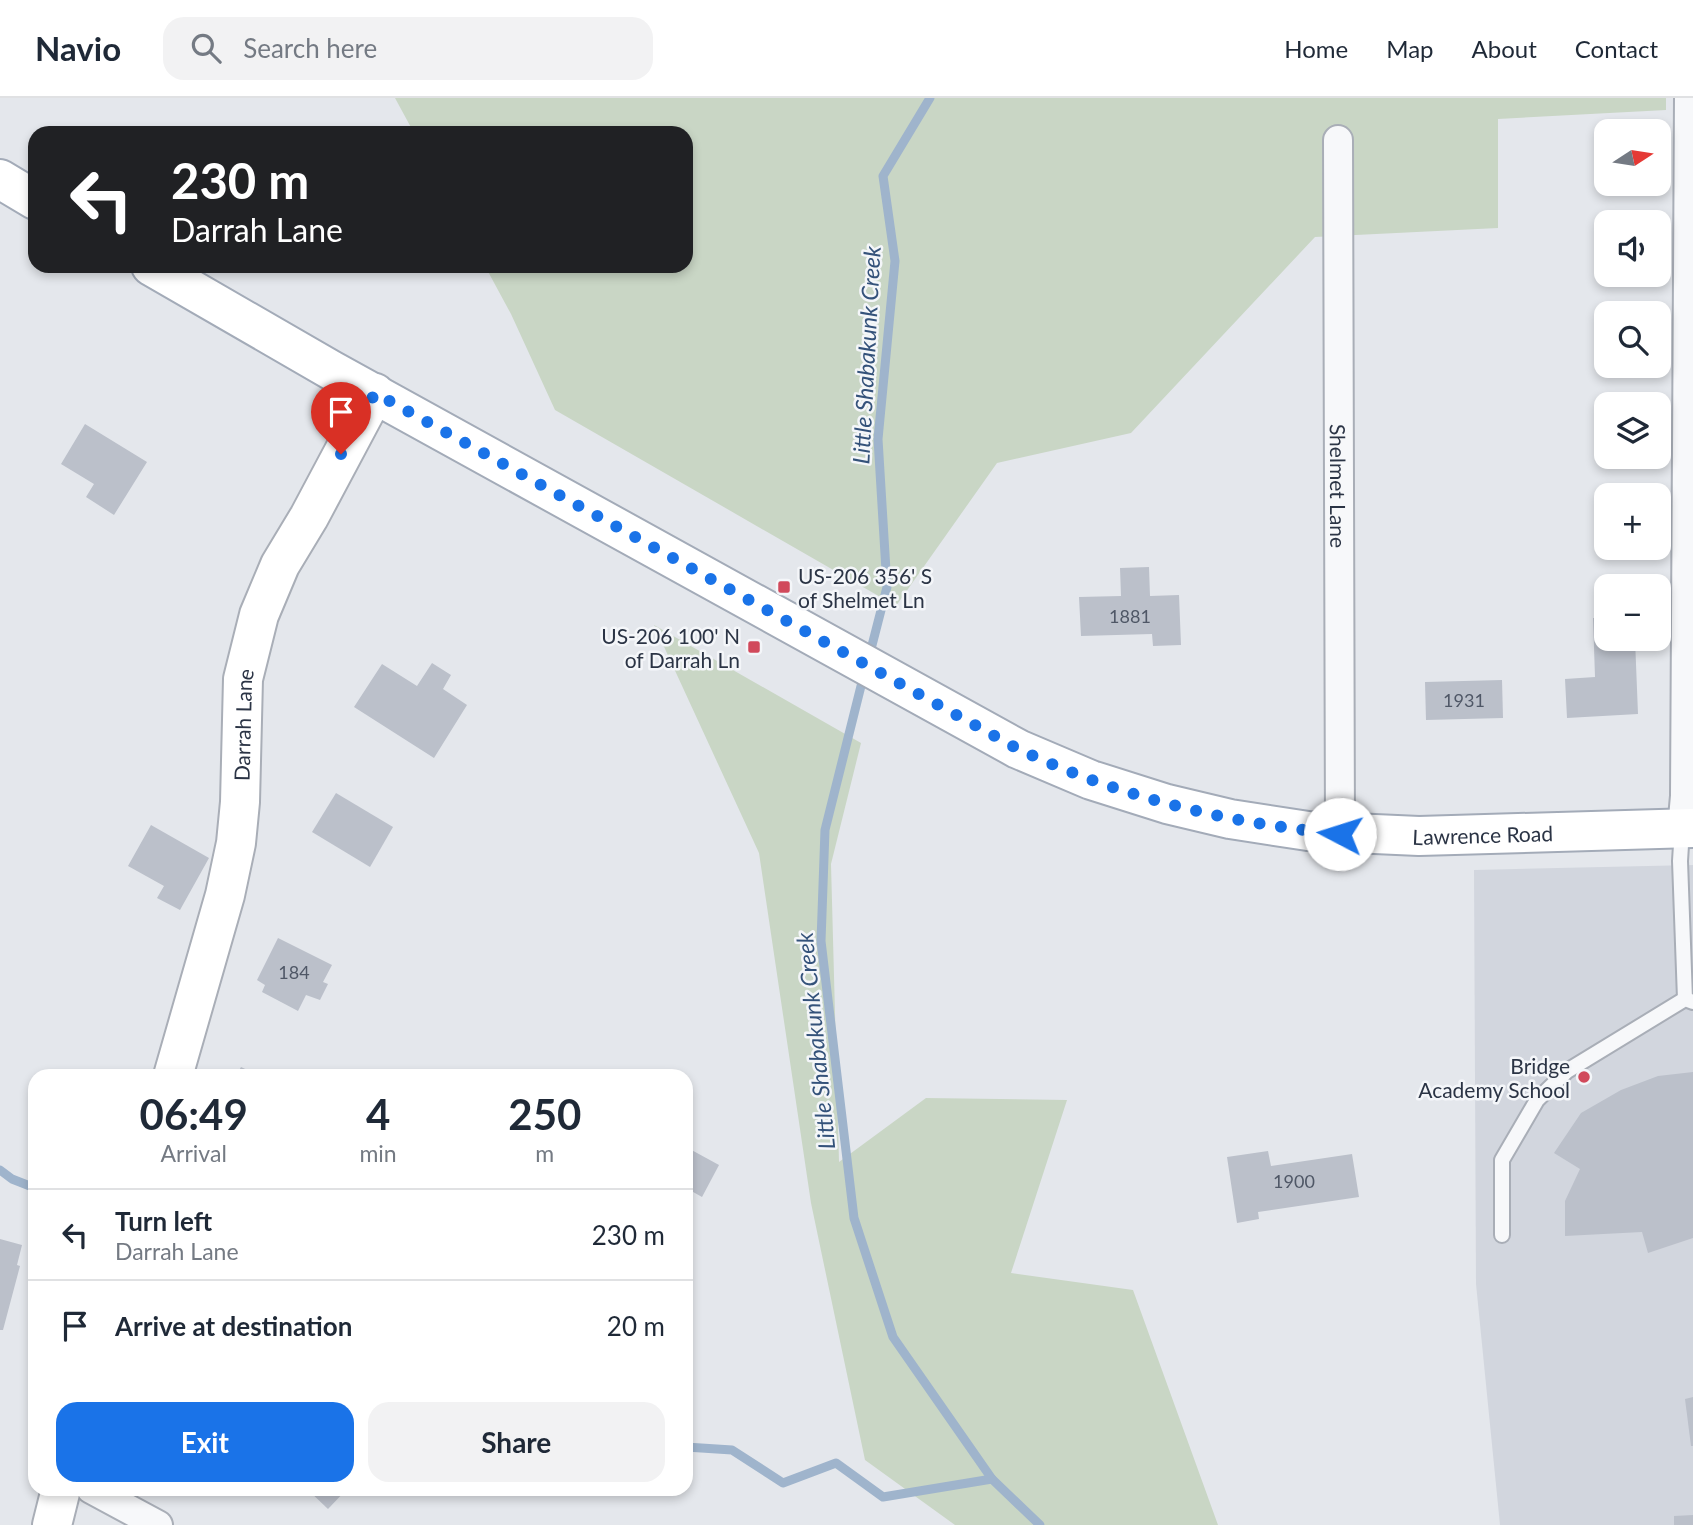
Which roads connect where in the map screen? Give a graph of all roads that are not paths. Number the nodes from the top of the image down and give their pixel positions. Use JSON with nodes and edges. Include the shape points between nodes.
{"nodes":[{"id":1,"x":1689,"y":98,"type":"edge"},
{"id":2,"x":1338,"y":140,"type":"dead end"},
{"id":3,"x":0,"y":180,"type":"edge"},
{"id":4,"x":28,"y":196,"type":"edge"},
{"id":5,"x":162,"y":273,"type":"edge"},
{"id":6,"x":375,"y":393,"type":"junction"},
{"id":7,"x":1687,"y":829,"type":"edge"},
{"id":8,"x":1340,"y":834,"type":"junction"},
{"id":9,"x":1689,"y":1000,"type":"edge"},
{"id":10,"x":175,"y":1069,"type":"edge"},
{"id":11,"x":1502,"y":1235,"type":"dead end"},
{"id":12,"x":59,"y":1496,"type":"edge"},
{"id":13,"x":104,"y":1496,"type":"edge"},
{"id":14,"x":52,"y":1525,"type":"edge"},
{"id":15,"x":158,"y":1525,"type":"edge"}],
"edges":[{"from":1,"to":7,"type":"street"},
{"from":2,"to":8,"type":"street","name":"Shelmet Lane"},
{"from":3,"to":4,"type":"main road"},
{"from":5,"to":6,"type":"main road","name":"Lawrence Road"},
{"from":6,"to":8,"type":"main road","name":"Lawrence Road","via":[[1018,749],[1091,780],[1167,804],[1230,819]]},
{"from":6,"to":10,"type":"main road","name":"Darrah Lane","via":[[279,565],[259,615],[243,679],[236,843]]},
{"from":7,"to":8,"type":"main road","name":"Lawrence Road"},
{"from":7,"to":9,"type":"lane","via":[[1680,861]]},
{"from":9,"to":11,"type":"lane","via":[[1567,1071],[1537,1100],[1502,1160]]},
{"from":12,"to":14,"type":"main road"},
{"from":13,"to":15,"type":"street"}]}
